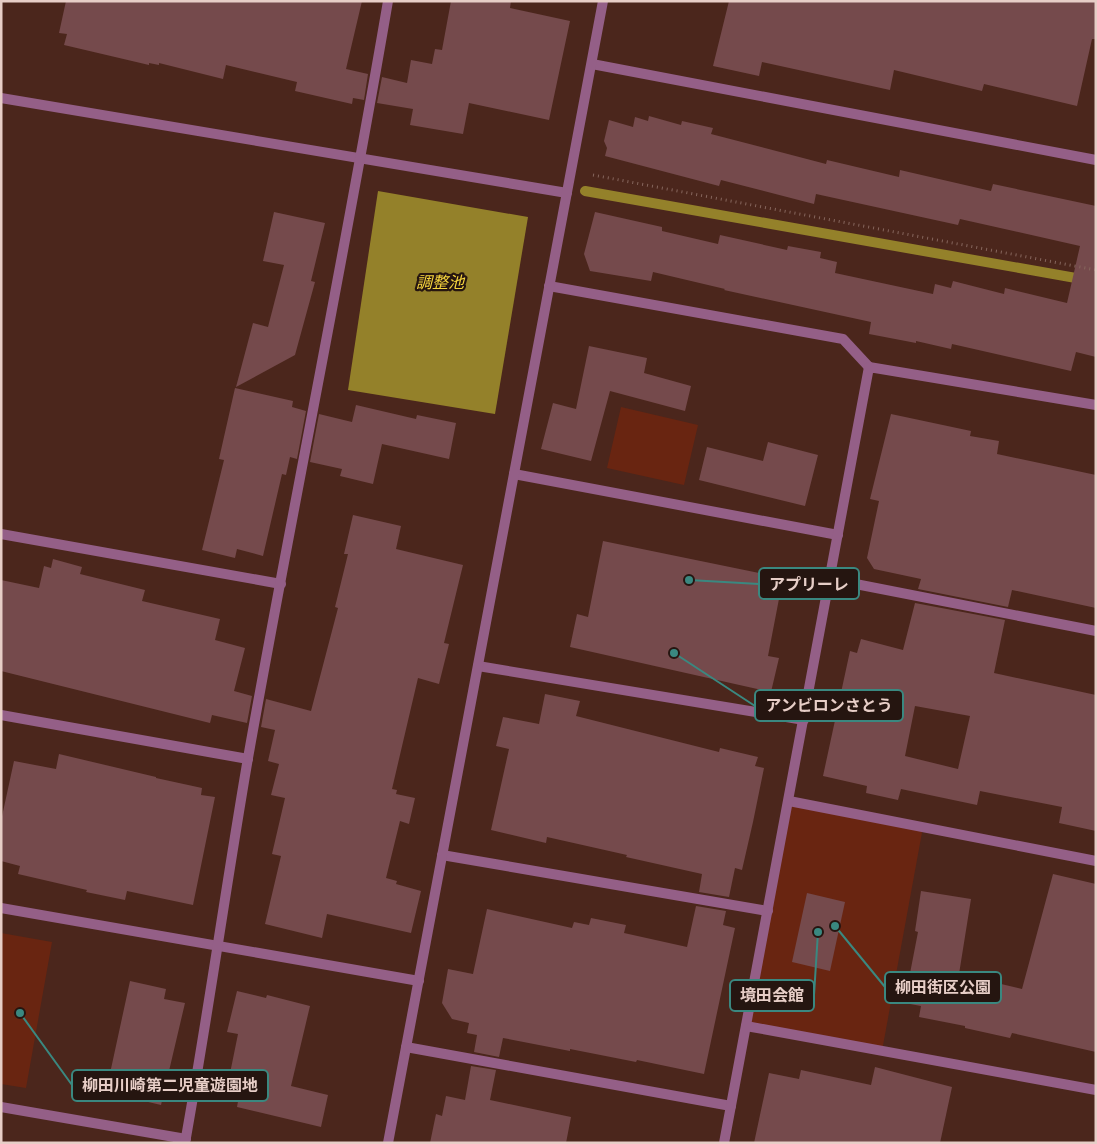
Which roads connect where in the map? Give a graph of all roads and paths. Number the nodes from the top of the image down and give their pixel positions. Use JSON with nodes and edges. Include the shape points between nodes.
{"nodes":[{"id":1,"x":388,"y":1,"type":"edge"},
{"id":2,"x":603,"y":1,"type":"edge"},
{"id":3,"x":592,"y":64,"type":"junction"},
{"id":4,"x":1,"y":98,"type":"edge"},
{"id":5,"x":361,"y":158,"type":"junction"},
{"id":6,"x":1096,"y":160,"type":"edge"},
{"id":7,"x":571,"y":170,"type":"junction"},
{"id":8,"x":567,"y":192,"type":"junction"},
{"id":9,"x":1096,"y":270,"type":"edge"},
{"id":10,"x":550,"y":286,"type":"junction"},
{"id":11,"x":869,"y":367,"type":"junction"},
{"id":12,"x":1096,"y":405,"type":"edge"},
{"id":13,"x":514,"y":474,"type":"junction"},
{"id":14,"x":1,"y":534,"type":"edge"},
{"id":15,"x":838,"y":534,"type":"junction"},
{"id":16,"x":830,"y":579,"type":"junction"},
{"id":17,"x":281,"y":584,"type":"junction"},
{"id":18,"x":1096,"y":631,"type":"edge"},
{"id":19,"x":478,"y":666,"type":"junction"},
{"id":20,"x":1,"y":715,"type":"edge"},
{"id":21,"x":804,"y":720,"type":"junction"},
{"id":22,"x":248,"y":759,"type":"junction"},
{"id":23,"x":788,"y":801,"type":"junction"},
{"id":24,"x":442,"y":855,"type":"junction"},
{"id":25,"x":1096,"y":861,"type":"edge"},
{"id":26,"x":1,"y":908,"type":"edge"},
{"id":27,"x":768,"y":911,"type":"junction"},
{"id":28,"x":219,"y":945,"type":"junction"},
{"id":29,"x":419,"y":981,"type":"junction"},
{"id":30,"x":746,"y":1026,"type":"junction"},
{"id":31,"x":406,"y":1047,"type":"junction"},
{"id":32,"x":1096,"y":1090,"type":"edge"},
{"id":33,"x":731,"y":1106,"type":"junction"},
{"id":34,"x":1,"y":1107,"type":"edge"},
{"id":35,"x":185,"y":1141,"type":"edge"},
{"id":36,"x":388,"y":1143,"type":"edge"},
{"id":37,"x":724,"y":1143,"type":"edge"}],
"edges":[{"from":1,"to":5,"type":"street"},
{"from":2,"to":3,"type":"street"},
{"from":3,"to":6,"type":"street"},
{"from":3,"to":7,"type":"street"},
{"from":4,"to":5,"type":"street"},
{"from":5,"to":8,"type":"street"},
{"from":5,"to":17,"type":"street"},
{"from":7,"to":8,"type":"street"},
{"from":7,"to":9,"type":"path"},
{"from":8,"to":10,"type":"street"},
{"from":10,"to":11,"type":"street","via":[[843,339]]},
{"from":10,"to":13,"type":"street"},
{"from":11,"to":12,"type":"street"},
{"from":11,"to":15,"type":"street"},
{"from":13,"to":15,"type":"street"},
{"from":13,"to":19,"type":"street"},
{"from":14,"to":17,"type":"street"},
{"from":15,"to":16,"type":"street"},
{"from":16,"to":18,"type":"street"},
{"from":16,"to":21,"type":"street"},
{"from":17,"to":22,"type":"street"},
{"from":19,"to":21,"type":"street"},
{"from":19,"to":24,"type":"street"},
{"from":20,"to":22,"type":"street"},
{"from":21,"to":23,"type":"street"},
{"from":22,"to":28,"type":"street"},
{"from":23,"to":25,"type":"street"},
{"from":23,"to":27,"type":"street"},
{"from":24,"to":27,"type":"street"},
{"from":24,"to":29,"type":"street"},
{"from":26,"to":28,"type":"street"},
{"from":27,"to":30,"type":"street"},
{"from":28,"to":29,"type":"street"},
{"from":28,"to":35,"type":"street"},
{"from":29,"to":31,"type":"street"},
{"from":30,"to":32,"type":"street"},
{"from":30,"to":33,"type":"street"},
{"from":31,"to":33,"type":"street"},
{"from":31,"to":36,"type":"street"},
{"from":33,"to":37,"type":"street"},
{"from":34,"to":35,"type":"street"}]}
